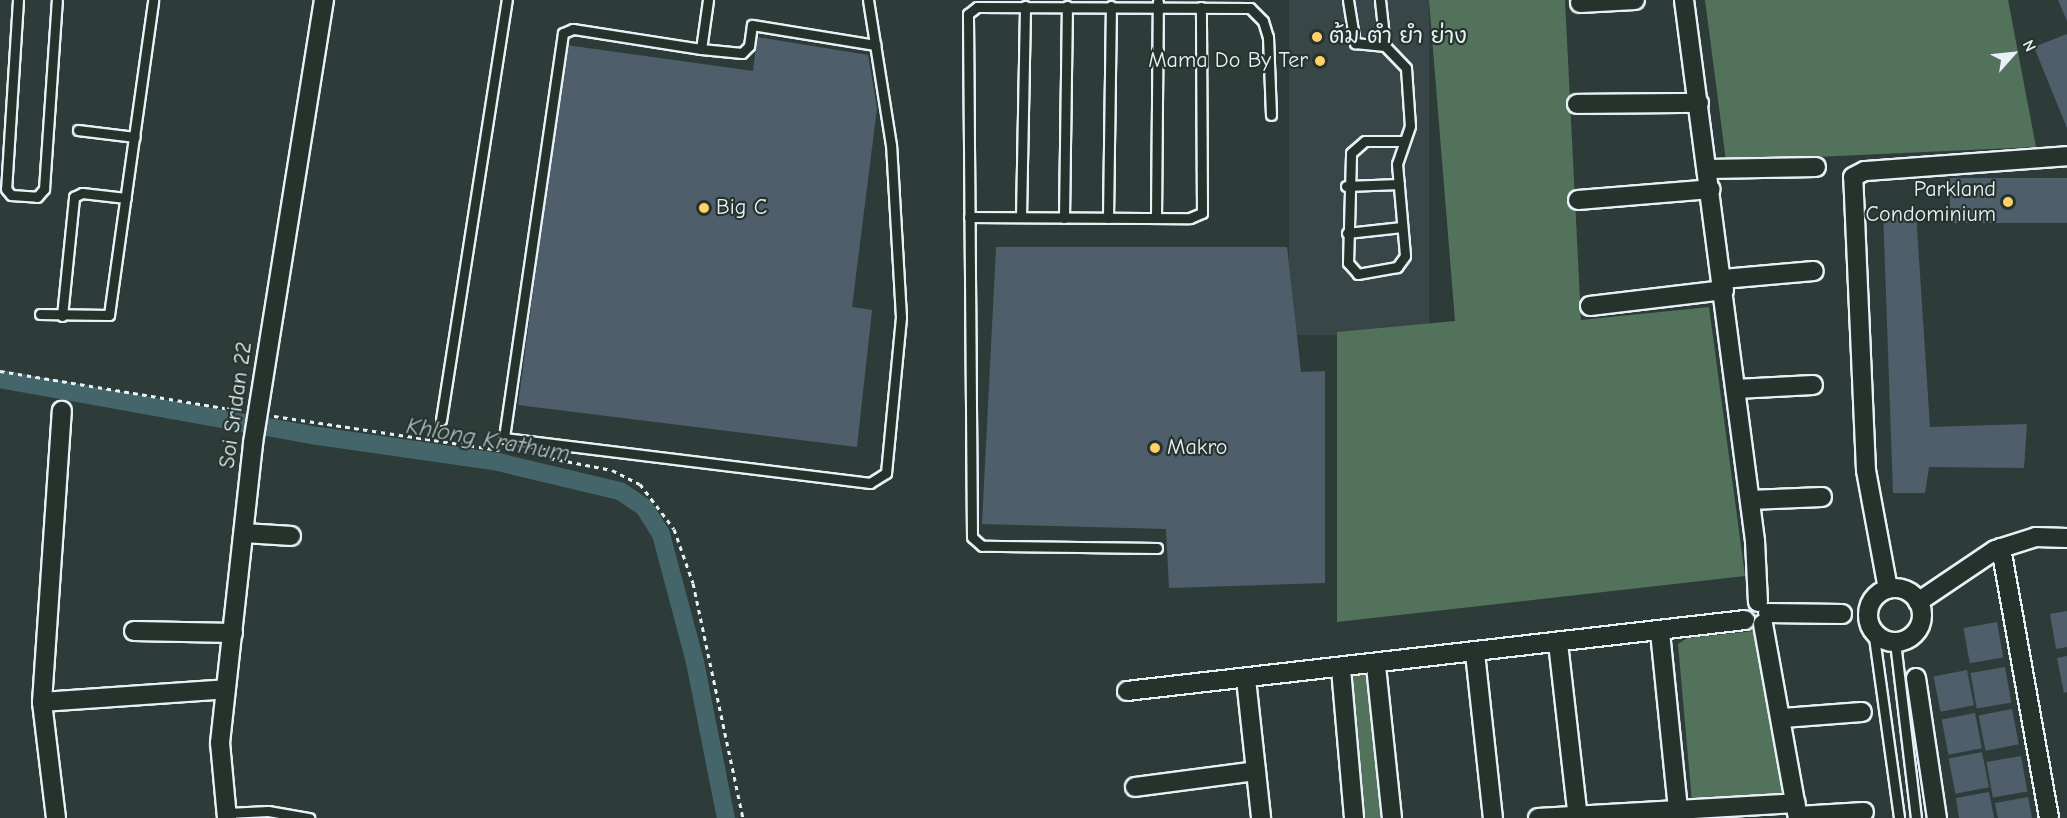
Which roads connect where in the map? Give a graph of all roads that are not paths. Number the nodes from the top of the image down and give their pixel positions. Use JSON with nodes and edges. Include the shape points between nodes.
{"nodes":[{"id":1,"x":18,"y":0,"type":"edge"},
{"id":2,"x":57,"y":0,"type":"edge"},
{"id":3,"x":153,"y":0,"type":"edge"},
{"id":4,"x":324,"y":0,"type":"edge"},
{"id":5,"x":507,"y":0,"type":"edge"},
{"id":6,"x":708,"y":0,"type":"edge"},
{"id":7,"x":868,"y":0,"type":"edge"},
{"id":8,"x":1348,"y":0,"type":"edge"},
{"id":9,"x":1380,"y":0,"type":"edge"},
{"id":10,"x":1635,"y":0,"type":"edge"},
{"id":11,"x":1684,"y":0,"type":"edge"},
{"id":12,"x":1035,"y":3,"type":"edge"},
{"id":13,"x":1158,"y":3,"type":"edge"},
{"id":14,"x":1580,"y":3,"type":"dead end"},
{"id":15,"x":1025,"y":6,"type":"junction"},
{"id":16,"x":1067,"y":6,"type":"junction"},
{"id":17,"x":1111,"y":6,"type":"junction"},
{"id":18,"x":1201,"y":7,"type":"junction"},
{"id":19,"x":875,"y":45,"type":"junction"},
{"id":20,"x":1385,"y":46,"type":"junction"},
{"id":21,"x":701,"y":49,"type":"junction"},
{"id":22,"x":1699,"y":103,"type":"junction"},
{"id":23,"x":1577,"y":104,"type":"dead end"},
{"id":24,"x":1271,"y":115,"type":"dead end"},
{"id":25,"x":78,"y":130,"type":"dead end"},
{"id":26,"x":135,"y":136,"type":"junction"},
{"id":27,"x":1403,"y":141,"type":"junction"},
{"id":28,"x":2067,"y":156,"type":"edge"},
{"id":29,"x":1816,"y":167,"type":"dead end"},
{"id":30,"x":1709,"y":170,"type":"junction"},
{"id":31,"x":1399,"y":184,"type":"junction"},
{"id":32,"x":1346,"y":186,"type":"junction"},
{"id":33,"x":1711,"y":189,"type":"junction"},
{"id":34,"x":126,"y":198,"type":"junction"},
{"id":35,"x":1578,"y":200,"type":"dead end"},
{"id":36,"x":969,"y":217,"type":"junction"},
{"id":37,"x":1021,"y":217,"type":"junction"},
{"id":38,"x":1064,"y":218,"type":"junction"},
{"id":39,"x":1108,"y":218,"type":"junction"},
{"id":40,"x":1156,"y":218,"type":"junction"},
{"id":41,"x":1402,"y":227,"type":"junction"},
{"id":42,"x":1347,"y":233,"type":"junction"},
{"id":43,"x":1814,"y":271,"type":"dead end"},
{"id":44,"x":1723,"y":285,"type":"junction"},
{"id":45,"x":1590,"y":306,"type":"dead end"},
{"id":46,"x":39,"y":314,"type":"dead end"},
{"id":47,"x":62,"y":316,"type":"junction"},
{"id":48,"x":1813,"y":385,"type":"dead end"},
{"id":49,"x":1736,"y":389,"type":"junction"},
{"id":50,"x":62,"y":411,"type":"dead end"},
{"id":51,"x":441,"y":420,"type":"dead end"},
{"id":52,"x":1822,"y":497,"type":"dead end"},
{"id":53,"x":1750,"y":500,"type":"junction"},
{"id":54,"x":244,"y":533,"type":"junction"},
{"id":55,"x":291,"y":536,"type":"dead end"},
{"id":56,"x":2067,"y":538,"type":"edge"},
{"id":57,"x":1157,"y":548,"type":"dead end"},
{"id":58,"x":2001,"y":548,"type":"junction"},
{"id":59,"x":1888,"y":589,"type":"junction"},
{"id":60,"x":1918,"y":602,"type":"junction"},
{"id":61,"x":1763,"y":613,"type":"junction"},
{"id":62,"x":1842,"y":614,"type":"dead end"},
{"id":63,"x":1873,"y":630,"type":"junction"},
{"id":64,"x":134,"y":631,"type":"dead end"},
{"id":65,"x":1660,"y":632,"type":"junction"},
{"id":66,"x":233,"y":633,"type":"junction"},
{"id":67,"x":1894,"y":642,"type":"junction"},
{"id":68,"x":1558,"y":643,"type":"junction"},
{"id":69,"x":1475,"y":653,"type":"junction"},
{"id":70,"x":1376,"y":666,"type":"junction"},
{"id":71,"x":1341,"y":669,"type":"junction"},
{"id":72,"x":1916,"y":678,"type":"dead end"},
{"id":73,"x":1246,"y":679,"type":"junction"},
{"id":74,"x":225,"y":689,"type":"junction"},
{"id":75,"x":1126,"y":691,"type":"dead end"},
{"id":76,"x":42,"y":702,"type":"junction"},
{"id":77,"x":1862,"y":712,"type":"dead end"},
{"id":78,"x":1783,"y":718,"type":"junction"},
{"id":79,"x":1256,"y":771,"type":"junction"},
{"id":80,"x":1135,"y":787,"type":"dead end"},
{"id":81,"x":1689,"y":812,"type":"edge"},
{"id":82,"x":1797,"y":812,"type":"edge"},
{"id":83,"x":1864,"y":812,"type":"dead end"},
{"id":84,"x":227,"y":815,"type":"edge"},
{"id":85,"x":1578,"y":817,"type":"edge"},
{"id":86,"x":56,"y":818,"type":"edge"},
{"id":87,"x":309,"y":818,"type":"edge"},
{"id":88,"x":1261,"y":818,"type":"edge"},
{"id":89,"x":1354,"y":818,"type":"edge"},
{"id":90,"x":1392,"y":818,"type":"edge"},
{"id":91,"x":1493,"y":818,"type":"edge"},
{"id":92,"x":1538,"y":818,"type":"edge"},
{"id":93,"x":1899,"y":818,"type":"edge"},
{"id":94,"x":1916,"y":818,"type":"edge"},
{"id":95,"x":1937,"y":818,"type":"edge"},
{"id":96,"x":2049,"y":818,"type":"edge"}],
"edges":[{"from":1,"to":2,"type":"lane","via":[[6,189],[11,195],[37,197],[44,189]]},
{"from":3,"to":26,"type":"lane"},
{"from":4,"to":54,"type":"street","name":"Soi Sridan 22","via":[[253,443]]},
{"from":5,"to":51,"type":"lane"},
{"from":6,"to":21,"type":"lane"},
{"from":7,"to":19,"type":"lane"},
{"from":8,"to":20,"type":"lane","via":[[1355,43]]},
{"from":9,"to":20,"type":"lane"},
{"from":10,"to":14,"type":"street"},
{"from":11,"to":22,"type":"street"},
{"from":12,"to":15,"type":"lane"},
{"from":12,"to":16,"type":"lane"},
{"from":13,"to":17,"type":"lane"},
{"from":13,"to":18,"type":"lane"},
{"from":13,"to":40,"type":"lane"},
{"from":15,"to":36,"type":"lane","via":[[977,7],[968,14]]},
{"from":15,"to":37,"type":"lane"},
{"from":16,"to":17,"type":"lane"},
{"from":16,"to":38,"type":"lane"},
{"from":17,"to":39,"type":"lane"},
{"from":18,"to":24,"type":"lane","via":[[1250,8],[1263,21]]},
{"from":18,"to":40,"type":"lane","via":[[1204,210],[1195,217]]},
{"from":19,"to":21,"type":"lane","via":[[752,25],[749,46],[742,53]]},
{"from":19,"to":21,"type":"lane","via":[[891,145],[901,317],[889,467],[870,483],[502,436],[563,33],[573,29]]},
{"from":20,"to":27,"type":"lane","via":[[1406,68],[1410,126]]},
{"from":22,"to":23,"type":"street"},
{"from":22,"to":30,"type":"street"},
{"from":25,"to":26,"type":"lane"},
{"from":26,"to":34,"type":"lane"},
{"from":27,"to":31,"type":"lane","via":[[1397,164]]},
{"from":27,"to":32,"type":"lane","via":[[1358,144],[1351,153]]},
{"from":28,"to":59,"type":"street","via":[[1864,171],[1853,177],[1866,470]]},
{"from":29,"to":30,"type":"street"},
{"from":30,"to":33,"type":"street"},
{"from":31,"to":32,"type":"lane"},
{"from":31,"to":41,"type":"lane"},
{"from":32,"to":42,"type":"lane"},
{"from":33,"to":35,"type":"street"},
{"from":33,"to":44,"type":"street"},
{"from":34,"to":47,"type":"lane","via":[[109,315]]},
{"from":34,"to":47,"type":"lane","via":[[82,193],[74,197]]},
{"from":36,"to":37,"type":"lane"},
{"from":36,"to":57,"type":"lane","via":[[974,541],[982,546]]},
{"from":37,"to":38,"type":"lane"},
{"from":38,"to":39,"type":"lane"},
{"from":39,"to":40,"type":"lane"},
{"from":41,"to":42,"type":"lane"},
{"from":41,"to":42,"type":"lane","via":[[1402,264],[1358,274],[1348,263]]},
{"from":43,"to":44,"type":"street"},
{"from":44,"to":45,"type":"street"},
{"from":44,"to":49,"type":"street"},
{"from":46,"to":47,"type":"lane"},
{"from":48,"to":49,"type":"street"},
{"from":49,"to":53,"type":"street"},
{"from":50,"to":76,"type":"street"},
{"from":52,"to":53,"type":"street"},
{"from":53,"to":61,"type":"street"},
{"from":54,"to":55,"type":"street"},
{"from":54,"to":66,"type":"street","name":"Soi Sridan 22"},
{"from":56,"to":58,"type":"street","via":[[2036,537]]},
{"from":58,"to":60,"type":"street"},
{"from":58,"to":96,"type":"street"},
{"from":59,"to":60,"type":"street","via":[[1905,591]]},
{"from":59,"to":63,"type":"street","via":[[1870,606]]},
{"from":60,"to":67,"type":"street","via":[[1922,618],[1916,632]]},
{"from":61,"to":62,"type":"street"},
{"from":61,"to":65,"type":"street","via":[[1752,626],[1745,620]]},
{"from":61,"to":78,"type":"street"},
{"from":63,"to":67,"type":"street"},
{"from":63,"to":93,"type":"lane"},
{"from":64,"to":66,"type":"street"},
{"from":65,"to":68,"type":"street"},
{"from":65,"to":81,"type":"street"},
{"from":66,"to":74,"type":"street","name":"Soi Sridan 22"},
{"from":67,"to":94,"type":"lane"},
{"from":68,"to":69,"type":"street"},
{"from":68,"to":85,"type":"street"},
{"from":69,"to":70,"type":"street"},
{"from":69,"to":91,"type":"street"},
{"from":70,"to":71,"type":"street"},
{"from":70,"to":90,"type":"street"},
{"from":71,"to":73,"type":"street"},
{"from":71,"to":89,"type":"street"},
{"from":72,"to":95,"type":"street"},
{"from":73,"to":75,"type":"street"},
{"from":73,"to":79,"type":"street"},
{"from":74,"to":76,"type":"street"},
{"from":74,"to":84,"type":"street","name":"Soi Sridan 22","via":[[220,768]]},
{"from":76,"to":86,"type":"street"},
{"from":77,"to":78,"type":"street"},
{"from":78,"to":82,"type":"street"},
{"from":79,"to":80,"type":"street"},
{"from":79,"to":88,"type":"street"},
{"from":81,"to":82,"type":"street"},
{"from":81,"to":85,"type":"street"},
{"from":82,"to":83,"type":"street"},
{"from":84,"to":87,"type":"lane","via":[[268,811]]},
{"from":85,"to":92,"type":"street"}]}
